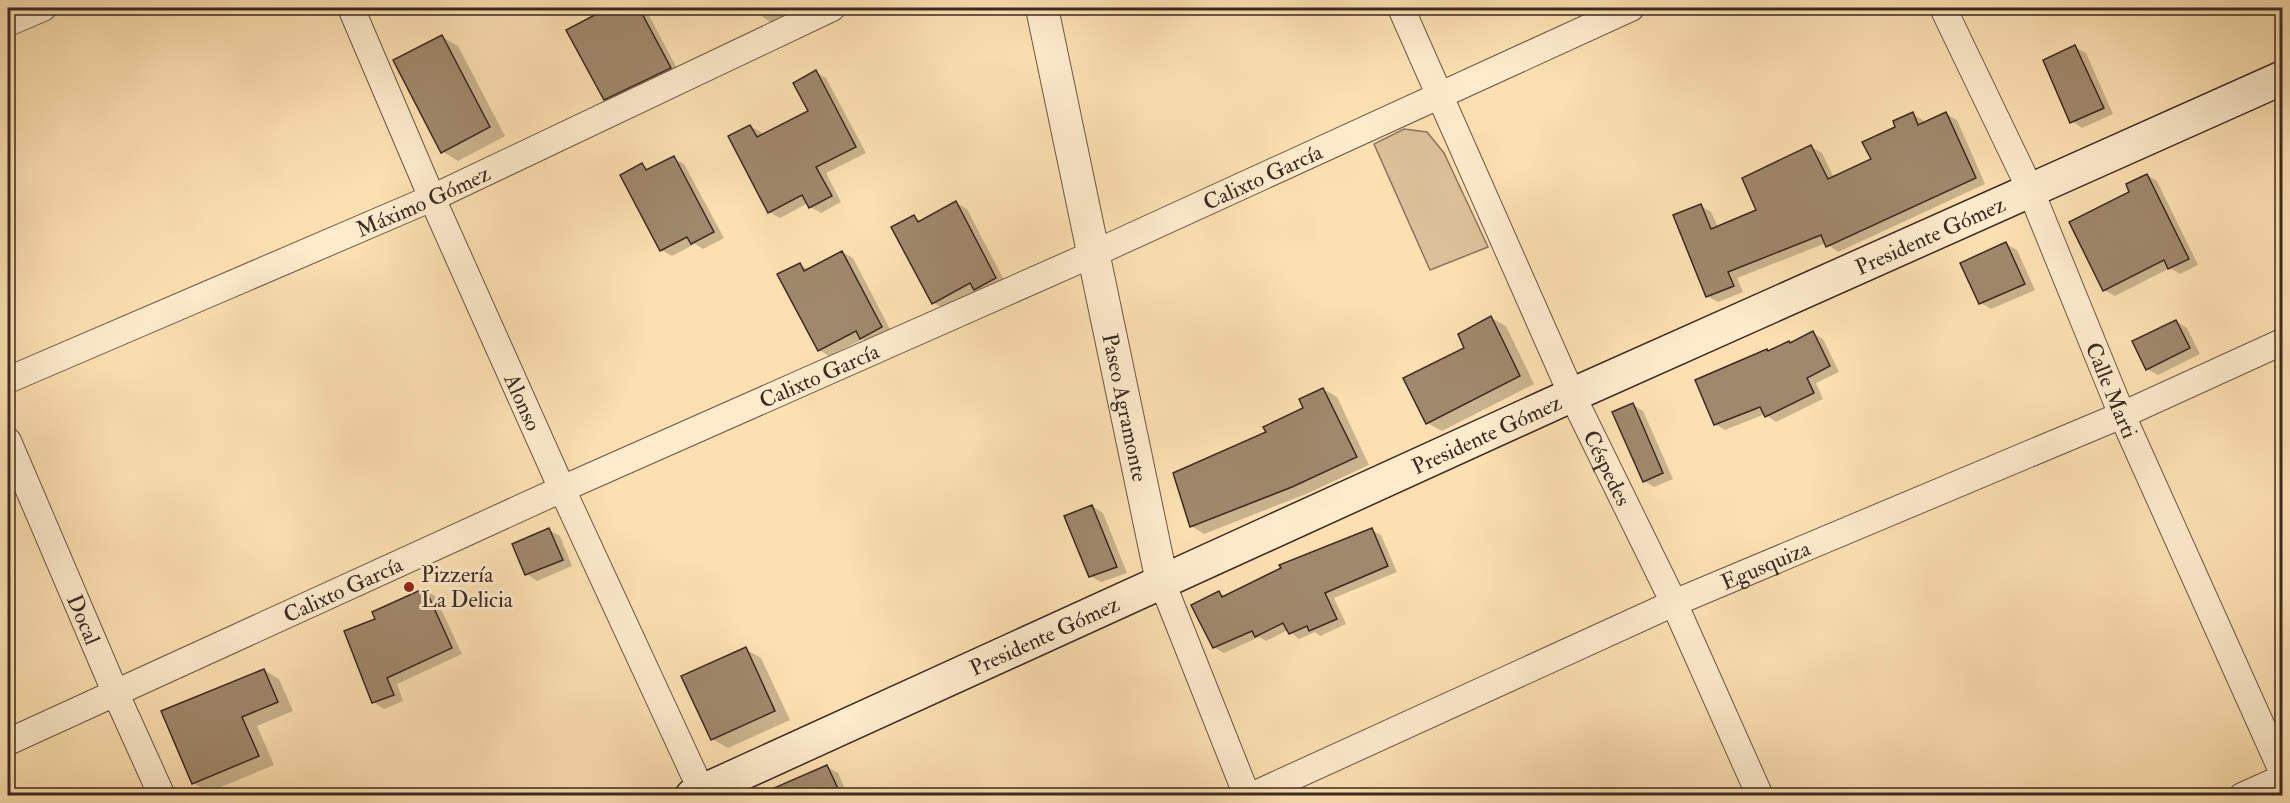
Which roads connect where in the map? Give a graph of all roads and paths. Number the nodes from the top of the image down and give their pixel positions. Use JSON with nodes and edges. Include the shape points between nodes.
{"nodes":[{"id":1,"x":42,"y":8,"type":"edge"},
{"id":2,"x":351,"y":8,"type":"edge"},
{"id":3,"x":832,"y":8,"type":"edge"},
{"id":4,"x":1042,"y":8,"type":"edge"},
{"id":5,"x":1401,"y":8,"type":"edge"},
{"id":6,"x":1630,"y":8,"type":"edge"},
{"id":7,"x":1943,"y":8,"type":"edge"},
{"id":8,"x":8,"y":23,"type":"edge"},
{"id":9,"x":2283,"y":78,"type":"edge"},
{"id":10,"x":1440,"y":95,"type":"junction"},
{"id":11,"x":2030,"y":189,"type":"junction"},
{"id":12,"x":432,"y":198,"type":"junction"},
{"id":13,"x":1093,"y":254,"type":"junction"},
{"id":14,"x":2283,"y":342,"type":"edge"},
{"id":15,"x":8,"y":380,"type":"edge"},
{"id":16,"x":1572,"y":395,"type":"junction"},
{"id":17,"x":2122,"y":415,"type":"junction"},
{"id":18,"x":8,"y":441,"type":"edge"},
{"id":19,"x":562,"y":489,"type":"junction"},
{"id":20,"x":1162,"y":582,"type":"junction"},
{"id":21,"x":1674,"y":603,"type":"junction"},
{"id":22,"x":116,"y":694,"type":"junction"},
{"id":23,"x":8,"y":742,"type":"edge"},
{"id":24,"x":2283,"y":771,"type":"edge"},
{"id":25,"x":2283,"y":778,"type":"edge"},
{"id":26,"x":699,"y":794,"type":"edge"},
{"id":27,"x":162,"y":795,"type":"edge"},
{"id":28,"x":1249,"y":795,"type":"edge"},
{"id":29,"x":1760,"y":795,"type":"edge"},
{"id":30,"x":2242,"y":795,"type":"edge"}],
"edges":[{"from":1,"to":8,"type":"street"},
{"from":2,"to":12,"type":"street","name":"Alonso"},
{"from":3,"to":12,"type":"street","name":"Máximo Gómez"},
{"from":4,"to":13,"type":"street","name":"Paseo Agramonte"},
{"from":5,"to":10,"type":"street","name":"Céspedes"},
{"from":6,"to":10,"type":"street","name":"Calixto García"},
{"from":7,"to":11,"type":"street","name":"Calle Marti"},
{"from":9,"to":11,"type":"main road","name":"Presidente Gómez"},
{"from":10,"to":13,"type":"street","name":"Calixto García"},
{"from":10,"to":16,"type":"street","name":"Céspedes"},
{"from":11,"to":16,"type":"main road","name":"Presidente Gómez"},
{"from":11,"to":17,"type":"street","name":"Calle Marti"},
{"from":12,"to":15,"type":"street","name":"Máximo Gómez"},
{"from":12,"to":19,"type":"street","name":"Alonso"},
{"from":13,"to":19,"type":"street","name":"Calixto García"},
{"from":13,"to":20,"type":"street","name":"Paseo Agramonte"},
{"from":14,"to":17,"type":"street","name":"Egusquiza"},
{"from":16,"to":20,"type":"main road","name":"Presidente Gómez"},
{"from":16,"to":21,"type":"street","name":"Céspedes"},
{"from":17,"to":21,"type":"street","name":"Egusquiza"},
{"from":17,"to":24,"type":"street","name":"Calle Marti"},
{"from":18,"to":22,"type":"street","name":"Docal"},
{"from":19,"to":22,"type":"street","name":"Calixto García"},
{"from":19,"to":26,"type":"street","name":"Alonso"},
{"from":20,"to":26,"type":"main road","name":"Presidente Gómez"},
{"from":20,"to":28,"type":"street","name":"Paseo Agramonte"},
{"from":21,"to":28,"type":"street","name":"Egusquiza"},
{"from":21,"to":29,"type":"street","name":"Céspedes"},
{"from":22,"to":23,"type":"street","name":"Calixto García"},
{"from":22,"to":27,"type":"street","name":"Docal"},
{"from":25,"to":30,"type":"street"}]}
